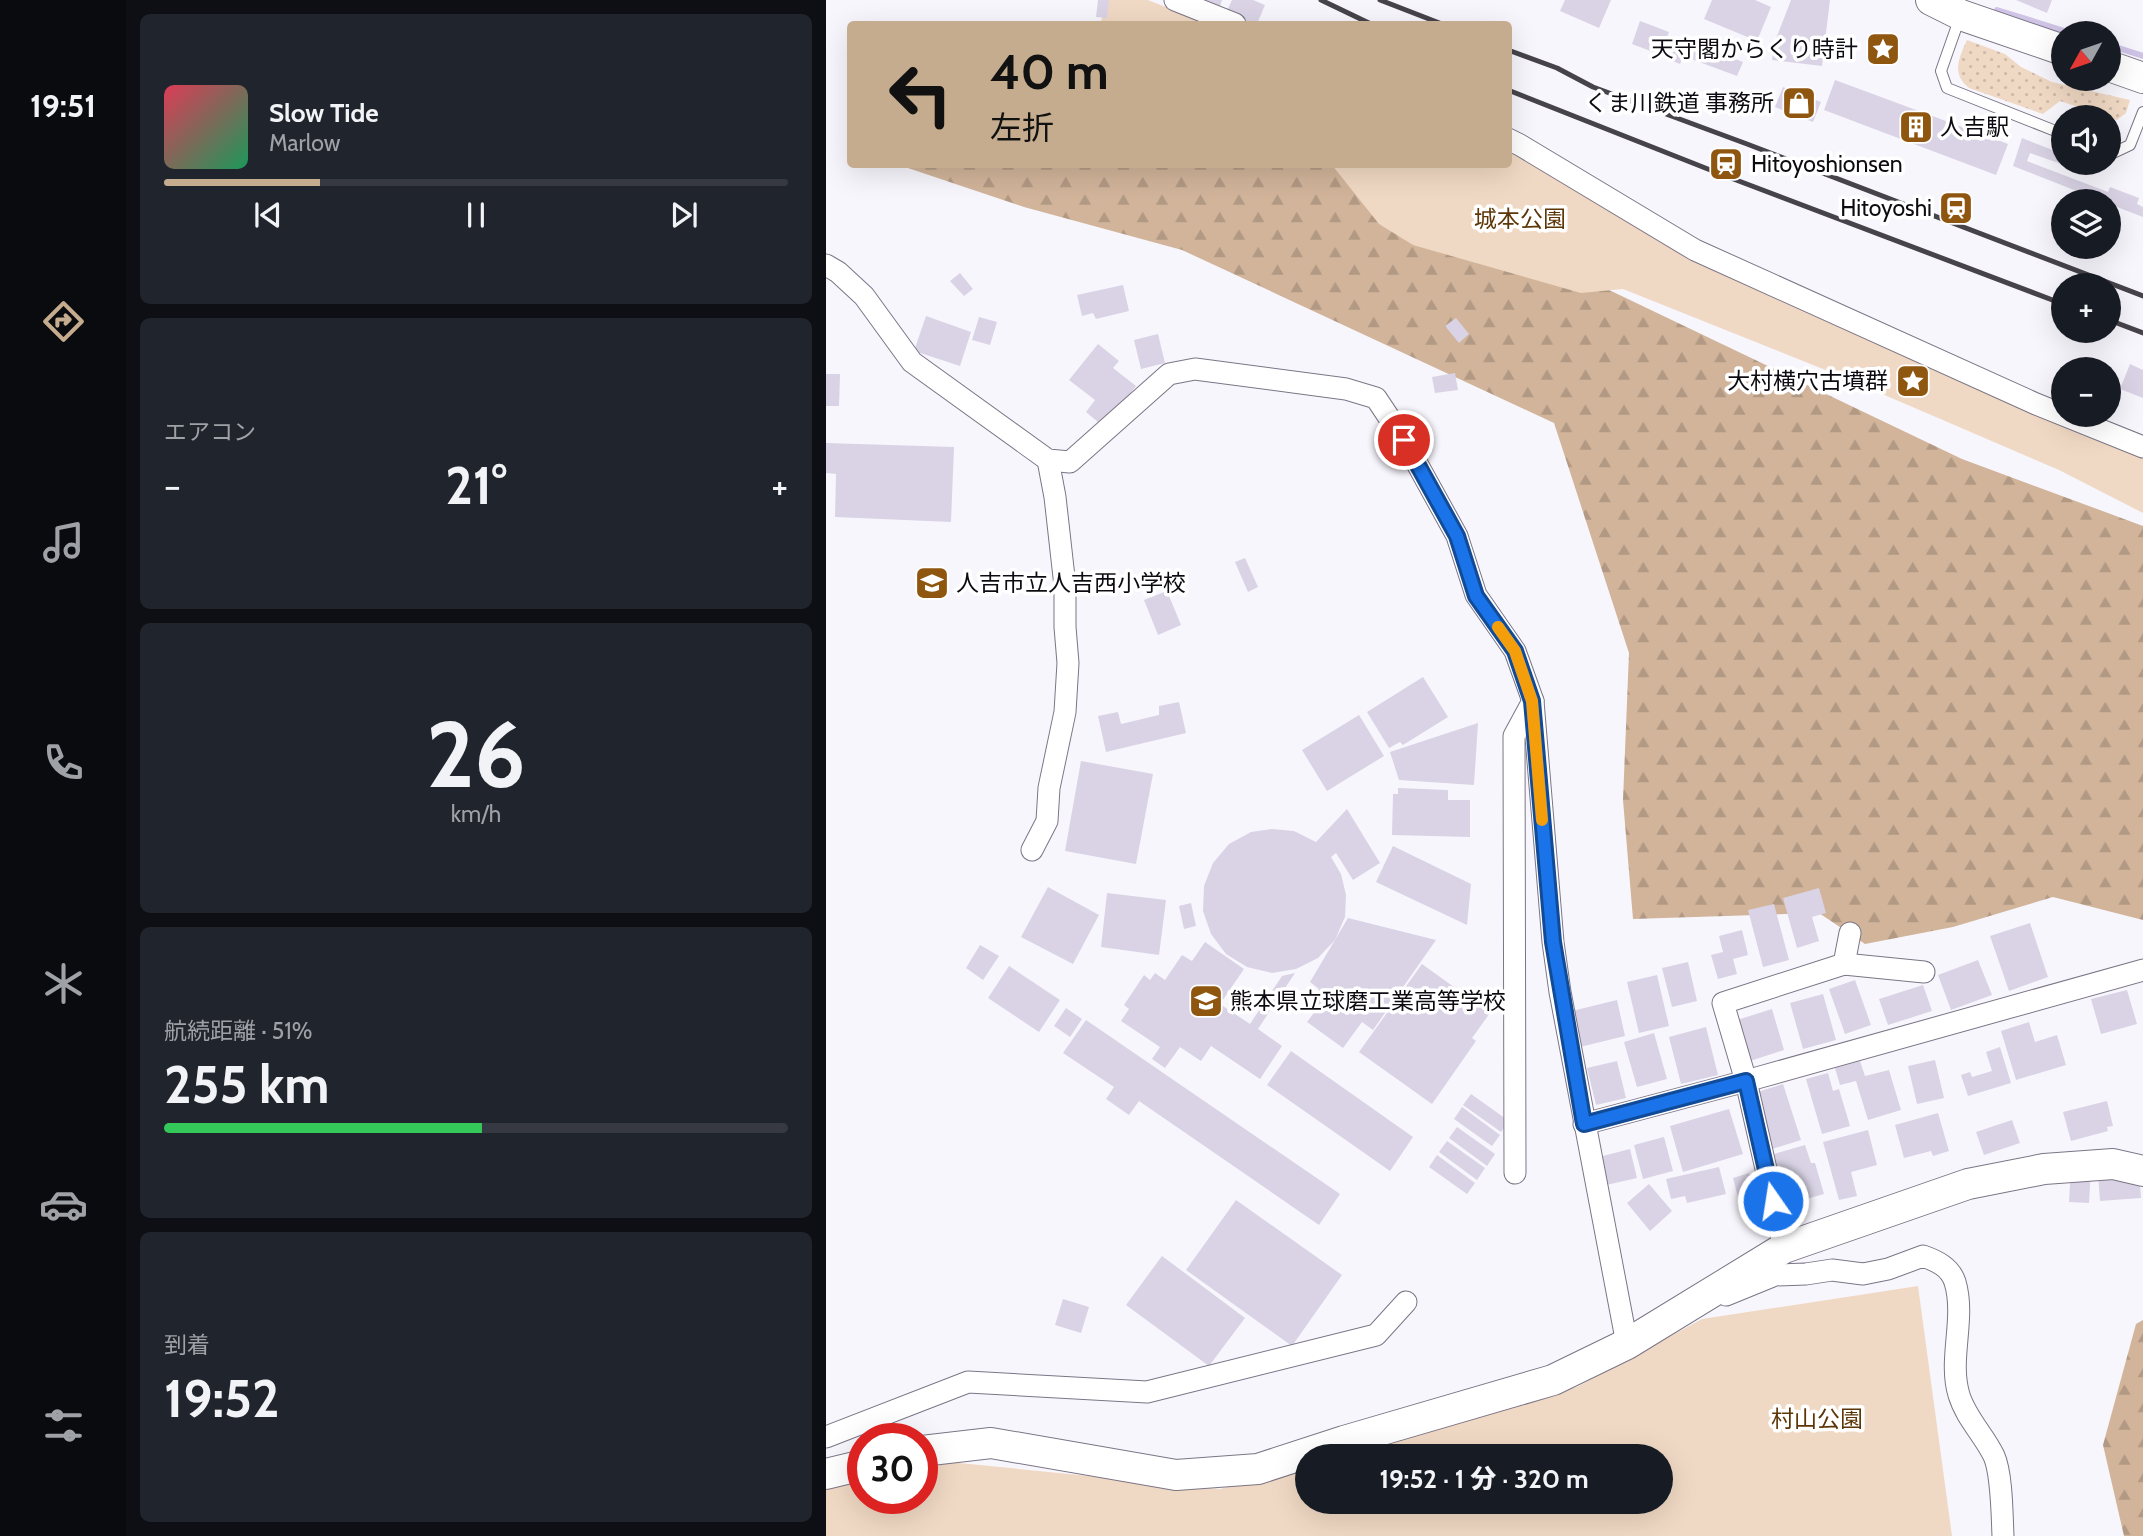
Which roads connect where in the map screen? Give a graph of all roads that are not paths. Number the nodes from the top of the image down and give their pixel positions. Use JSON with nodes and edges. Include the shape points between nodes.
{"nodes":[{"id":1,"x":1175,"y":0,"type":"edge"},
{"id":2,"x":1931,"y":0,"type":"edge"},
{"id":3,"x":1964,"y":7,"type":"edge"},
{"id":4,"x":1228,"y":21,"type":"edge"},
{"id":5,"x":2051,"y":45,"type":"edge"},
{"id":6,"x":2121,"y":70,"type":"edge"},
{"id":7,"x":2143,"y":78,"type":"edge"},
{"id":8,"x":2143,"y":112,"type":"edge"},
{"id":9,"x":2051,"y":129,"type":"edge"},
{"id":10,"x":1512,"y":141,"type":"edge"},
{"id":11,"x":2121,"y":149,"type":"edge"},
{"id":12,"x":826,"y":265,"type":"edge"},
{"id":13,"x":2143,"y":447,"type":"edge"},
{"id":14,"x":1048,"y":460,"type":"junction"},
{"id":15,"x":1532,"y":701,"type":"junction"},
{"id":16,"x":1032,"y":850,"type":"dead end"},
{"id":17,"x":1850,"y":933,"type":"dead end"},
{"id":18,"x":1844,"y":964,"type":"junction"},
{"id":19,"x":2143,"y":970,"type":"edge"},
{"id":20,"x":1924,"y":972,"type":"dead end"},
{"id":21,"x":1746,"y":1081,"type":"junction"},
{"id":22,"x":1584,"y":1124,"type":"junction"},
{"id":23,"x":2143,"y":1171,"type":"edge"},
{"id":24,"x":1515,"y":1173,"type":"dead end"},
{"id":25,"x":1784,"y":1248,"type":"junction"},
{"id":26,"x":1406,"y":1302,"type":"dead end"},
{"id":27,"x":1690,"y":1304,"type":"junction"},
{"id":28,"x":1627,"y":1344,"type":"junction"},
{"id":29,"x":826,"y":1437,"type":"edge"},
{"id":30,"x":938,"y":1449,"type":"edge"},
{"id":31,"x":847,"y":1469,"type":"edge"},
{"id":32,"x":826,"y":1474,"type":"edge"},
{"id":33,"x":2003,"y":1536,"type":"edge"}],
"edges":[{"from":1,"to":4,"type":"street"},
{"from":2,"to":3,"type":"street"},
{"from":3,"to":5,"type":"street"},
{"from":3,"to":9,"type":"lane","via":[[1941,71],[1947,88]]},
{"from":6,"to":7,"type":"street"},
{"from":8,"to":11,"type":"lane","via":[[2130,145]]},
{"from":10,"to":13,"type":"street","via":[[1695,250],[2036,404]]},
{"from":12,"to":14,"type":"street","via":[[864,296],[912,362]]},
{"from":14,"to":15,"type":"street","via":[[1070,462],[1169,374],[1195,369],[1346,389],[1376,398],[1457,536],[1476,596],[1515,651]]},
{"from":14,"to":16,"type":"street","via":[[1065,586],[1068,663],[1047,821]]},
{"from":15,"to":22,"type":"street","via":[[1553,942]]},
{"from":15,"to":24,"type":"street","via":[[1514,736]]},
{"from":17,"to":18,"type":"street"},
{"from":18,"to":20,"type":"street"},
{"from":18,"to":21,"type":"street","via":[[1723,1003]]},
{"from":19,"to":21,"type":"street"},
{"from":21,"to":22,"type":"street"},
{"from":21,"to":25,"type":"street"},
{"from":22,"to":28,"type":"street"},
{"from":23,"to":25,"type":"street","via":[[2113,1164],[2058,1168],[1968,1184]]},
{"from":25,"to":27,"type":"street"},
{"from":26,"to":29,"type":"street","via":[[1376,1335],[1147,1392],[968,1382]]},
{"from":27,"to":28,"type":"street"},
{"from":27,"to":33,"type":"street","via":[[1775,1276],[1832,1270],[1863,1274],[1923,1256],[1941,1262],[1954,1280],[1958,1297],[1959,1395],[1995,1458]]},
{"from":28,"to":30,"type":"street","via":[[1553,1380],[1258,1469],[1175,1475],[991,1443]]},
{"from":31,"to":32,"type":"street"}]}
